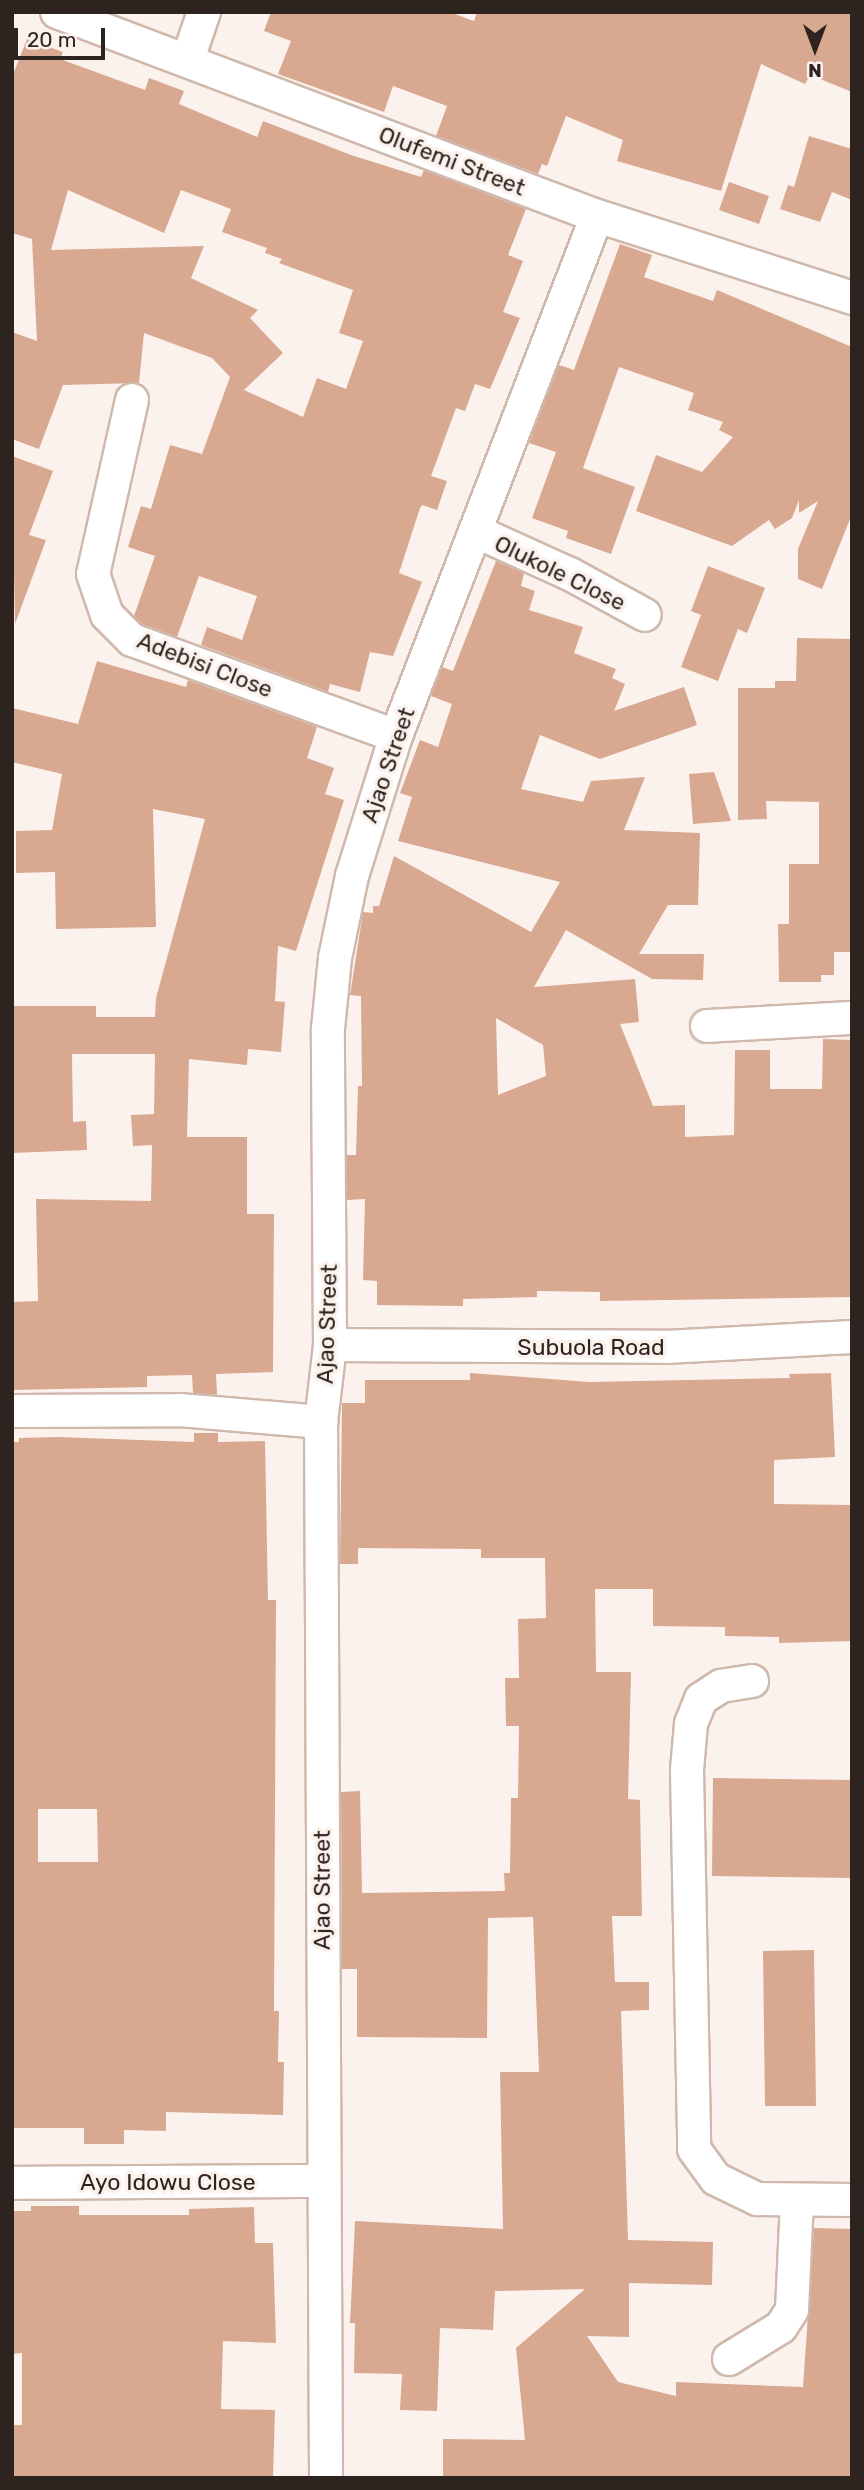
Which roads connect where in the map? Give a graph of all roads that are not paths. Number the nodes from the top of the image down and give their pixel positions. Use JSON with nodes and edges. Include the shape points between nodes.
{"nodes":[{"id":1,"x":57,"y":12,"type":"edge"},
{"id":2,"x":204,"y":12,"type":"edge"},
{"id":3,"x":188,"y":59,"type":"junction"},
{"id":4,"x":597,"y":216,"type":"junction"},
{"id":5,"x":852,"y":298,"type":"edge"},
{"id":6,"x":132,"y":400,"type":"dead end"},
{"id":7,"x":475,"y":531,"type":"junction"},
{"id":8,"x":645,"y":615,"type":"dead end"},
{"id":9,"x":396,"y":736,"type":"junction"},
{"id":10,"x":852,"y":1018,"type":"edge"},
{"id":11,"x":707,"y":1026,"type":"dead end"},
{"id":12,"x":852,"y":1337,"type":"edge"},
{"id":13,"x":330,"y":1345,"type":"junction"},
{"id":14,"x":12,"y":1410,"type":"edge"},
{"id":15,"x":321,"y":1422,"type":"junction"},
{"id":16,"x":752,"y":1681,"type":"dead end"},
{"id":17,"x":324,"y":2181,"type":"junction"},
{"id":18,"x":12,"y":2183,"type":"edge"},
{"id":19,"x":797,"y":2200,"type":"junction"},
{"id":20,"x":852,"y":2200,"type":"edge"},
{"id":21,"x":729,"y":2359,"type":"dead end"},
{"id":22,"x":327,"y":2478,"type":"edge"}],
"edges":[{"from":1,"to":3,"type":"street","name":"Olufemi Street"},
{"from":2,"to":3,"type":"street"},
{"from":3,"to":4,"type":"street","name":"Olufemi Street"},
{"from":4,"to":5,"type":"street","name":"Olufemi Street"},
{"from":4,"to":7,"type":"street","name":"Ajao Street"},
{"from":6,"to":9,"type":"street","name":"Adebisi Close","via":[[93,574],[107,615],[132,640]]},
{"from":7,"to":8,"type":"street","name":"Olukole Close","via":[[570,574]]},
{"from":7,"to":9,"type":"street","name":"Ajao Street"},
{"from":9,"to":13,"type":"street","name":"Ajao Street","via":[[352,876],[335,958],[328,1029]]},
{"from":10,"to":11,"type":"street"},
{"from":12,"to":13,"type":"street","name":"Subuola Road","via":[[666,1348]]},
{"from":13,"to":15,"type":"street","name":"Ajao Street"},
{"from":14,"to":15,"type":"street","via":[[178,1410]]},
{"from":15,"to":17,"type":"street","name":"Ajao Street"},
{"from":16,"to":19,"type":"street","via":[[721,1686],[701,1699],[691,1724],[687,1810],[694,2150],[716,2179],[739,2191],[757,2199]]},
{"from":17,"to":18,"type":"street","name":"Ayo Idowu Close"},
{"from":17,"to":22,"type":"street","name":"Ajao Street"},
{"from":19,"to":20,"type":"street"},
{"from":19,"to":21,"type":"street","via":[[792,2310],[781,2327]]}]}
